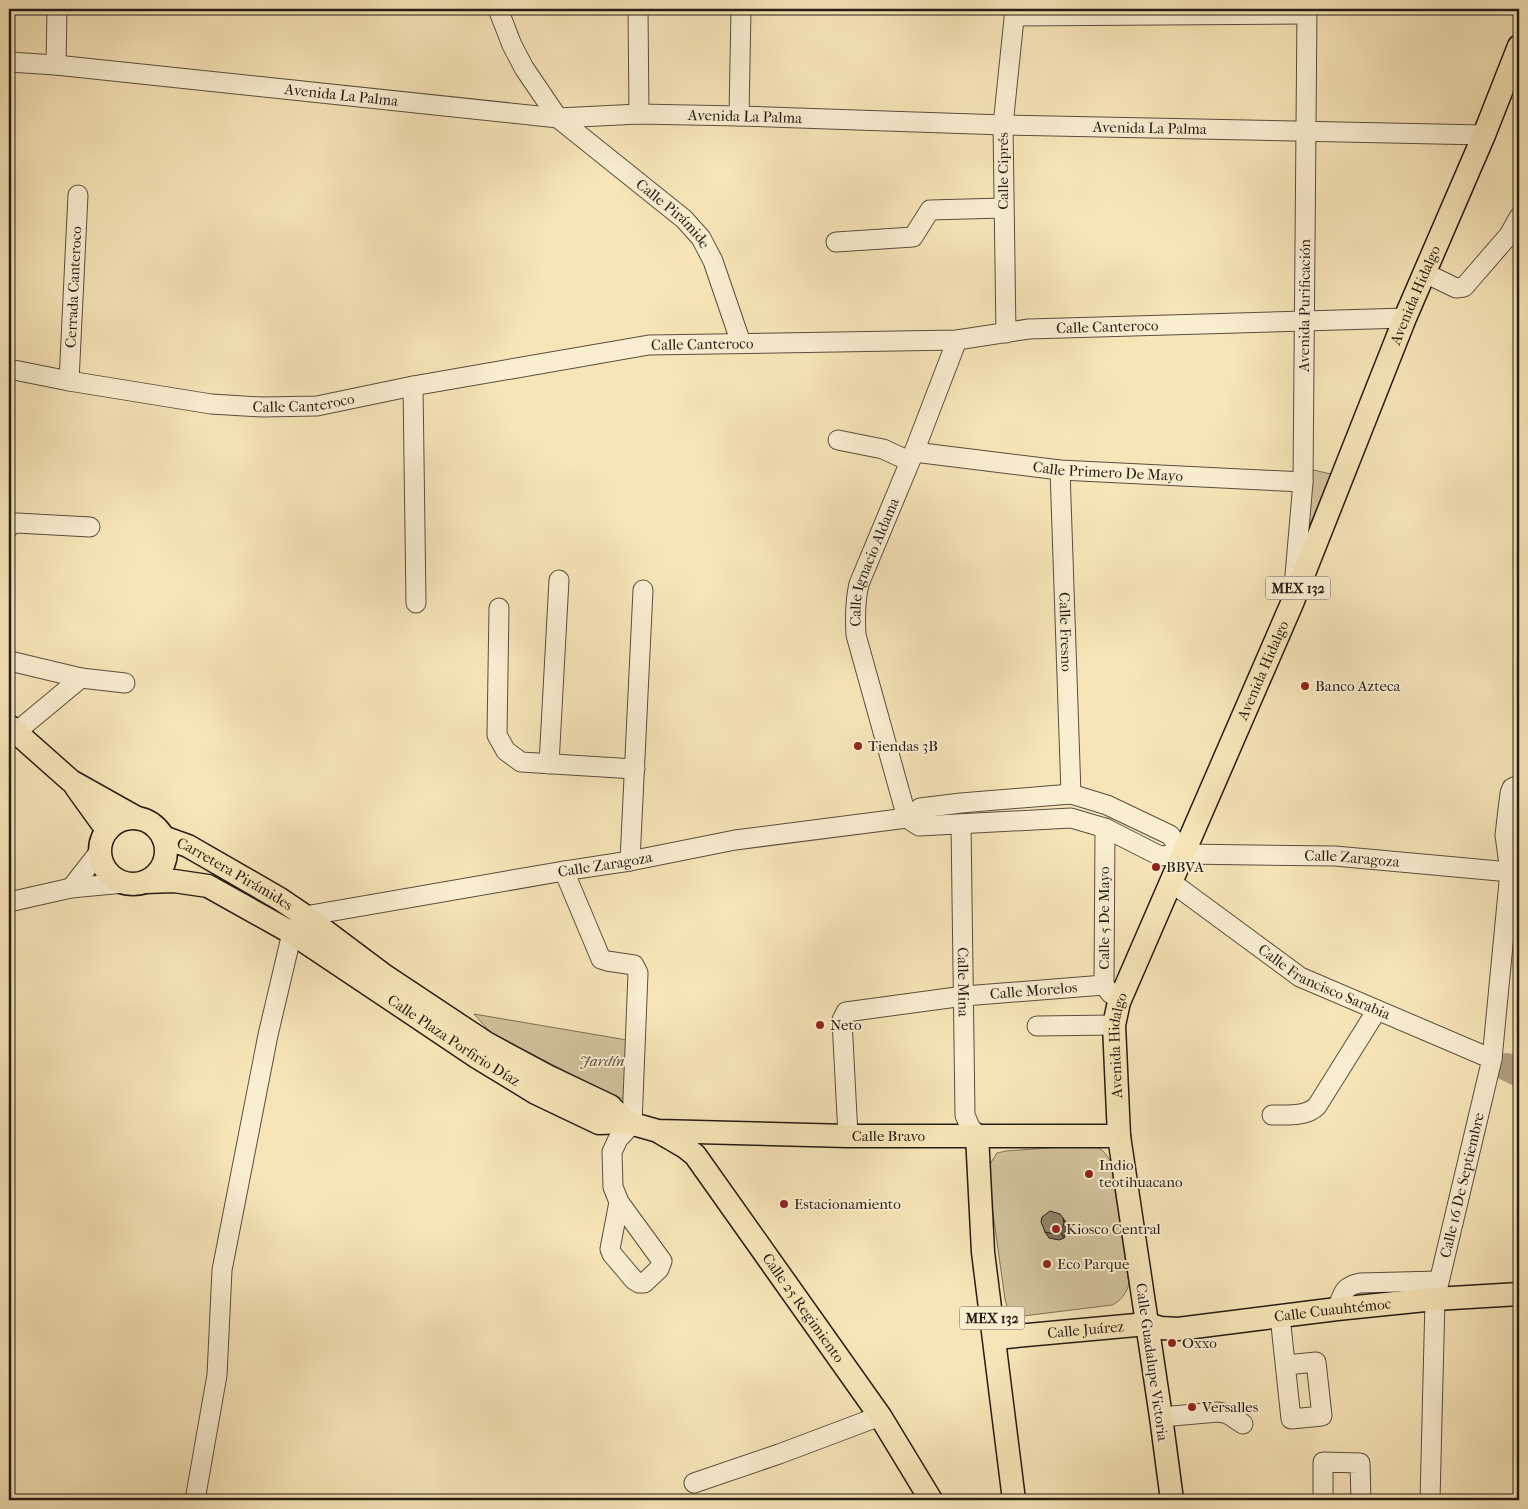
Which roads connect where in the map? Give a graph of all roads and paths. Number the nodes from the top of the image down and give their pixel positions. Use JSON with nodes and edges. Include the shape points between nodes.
{"nodes":[{"id":1,"x":58,"y":9,"type":"edge"},
{"id":2,"x":498,"y":9,"type":"edge"},
{"id":3,"x":638,"y":9,"type":"edge"},
{"id":4,"x":741,"y":9,"type":"edge"},
{"id":5,"x":1307,"y":11,"type":"edge"},
{"id":6,"x":1015,"y":12,"type":"edge"},
{"id":7,"x":1519,"y":46,"type":"edge"},
{"id":8,"x":9,"y":62,"type":"edge"},
{"id":9,"x":56,"y":65,"type":"junction"},
{"id":10,"x":639,"y":114,"type":"junction"},
{"id":11,"x":739,"y":116,"type":"junction"},
{"id":12,"x":558,"y":118,"type":"junction"},
{"id":13,"x":1003,"y":125,"type":"junction"},
{"id":14,"x":1306,"y":132,"type":"junction"},
{"id":15,"x":1484,"y":135,"type":"junction"},
{"id":16,"x":78,"y":195,"type":"dead end"},
{"id":17,"x":1003,"y":208,"type":"junction"},
{"id":18,"x":1519,"y":217,"type":"edge"},
{"id":19,"x":836,"y":242,"type":"dead end"},
{"id":20,"x":1425,"y":273,"type":"junction"},
{"id":21,"x":1405,"y":318,"type":"junction"},
{"id":22,"x":1305,"y":321,"type":"junction"},
{"id":23,"x":1006,"y":333,"type":"junction"},
{"id":24,"x":957,"y":340,"type":"junction"},
{"id":25,"x":741,"y":343,"type":"junction"},
{"id":26,"x":9,"y":369,"type":"edge"},
{"id":27,"x":69,"y":381,"type":"junction"},
{"id":28,"x":414,"y":386,"type":"junction"},
{"id":29,"x":838,"y":440,"type":"dead end"},
{"id":30,"x":912,"y":457,"type":"junction"},
{"id":31,"x":1060,"y":470,"type":"junction"},
{"id":32,"x":1304,"y":482,"type":"junction"},
{"id":33,"x":9,"y":527,"type":"edge"},
{"id":34,"x":90,"y":527,"type":"dead end"},
{"id":35,"x":560,"y":580,"type":"dead end"},
{"id":36,"x":643,"y":590,"type":"dead end"},
{"id":37,"x":1293,"y":601,"type":"junction"},
{"id":38,"x":416,"y":602,"type":"dead end"},
{"id":39,"x":499,"y":608,"type":"dead end"},
{"id":40,"x":14,"y":662,"type":"dead end"},
{"id":41,"x":81,"y":678,"type":"junction"},
{"id":42,"x":125,"y":684,"type":"dead end"},
{"id":43,"x":12,"y":729,"type":"edge"},
{"id":44,"x":549,"y":764,"type":"junction"},
{"id":45,"x":635,"y":769,"type":"junction"},
{"id":46,"x":71,"y":781,"type":"junction"},
{"id":47,"x":1519,"y":785,"type":"edge"},
{"id":48,"x":1071,"y":794,"type":"junction"},
{"id":49,"x":137,"y":818,"type":"junction"},
{"id":50,"x":906,"y":818,"type":"junction"},
{"id":51,"x":961,"y":824,"type":"junction"},
{"id":52,"x":1105,"y":828,"type":"junction"},
{"id":53,"x":163,"y":836,"type":"junction"},
{"id":54,"x":1512,"y":836,"type":"edge"},
{"id":55,"x":103,"y":840,"type":"junction"},
{"id":56,"x":1184,"y":854,"type":"junction"},
{"id":57,"x":630,"y":861,"type":"junction"},
{"id":58,"x":564,"y":871,"type":"junction"},
{"id":59,"x":1515,"y":874,"type":"edge"},
{"id":60,"x":1171,"y":882,"type":"junction"},
{"id":61,"x":135,"y":883,"type":"junction"},
{"id":62,"x":71,"y":888,"type":"junction"},
{"id":63,"x":9,"y":902,"type":"edge"},
{"id":64,"x":299,"y":924,"type":"junction"},
{"id":65,"x":1104,"y":985,"type":"junction"},
{"id":66,"x":964,"y":996,"type":"junction"},
{"id":67,"x":1119,"y":1002,"type":"junction"},
{"id":68,"x":1377,"y":1010,"type":"junction"},
{"id":69,"x":1114,"y":1025,"type":"junction"},
{"id":70,"x":1037,"y":1026,"type":"dead end"},
{"id":71,"x":1492,"y":1060,"type":"junction"},
{"id":72,"x":1272,"y":1116,"type":"dead end"},
{"id":73,"x":629,"y":1123,"type":"junction"},
{"id":74,"x":658,"y":1131,"type":"junction"},
{"id":75,"x":977,"y":1135,"type":"junction"},
{"id":76,"x":848,"y":1136,"type":"junction"},
{"id":77,"x":1119,"y":1136,"type":"junction"},
{"id":78,"x":618,"y":1202,"type":"dead end"},
{"id":79,"x":1437,"y":1290,"type":"junction"},
{"id":80,"x":1519,"y":1294,"type":"edge"},
{"id":81,"x":1280,"y":1316,"type":"junction"},
{"id":82,"x":1147,"y":1324,"type":"junction"},
{"id":83,"x":995,"y":1338,"type":"junction"},
{"id":84,"x":1286,"y":1366,"type":"dead end"},
{"id":85,"x":880,"y":1416,"type":"junction"},
{"id":86,"x":1161,"y":1417,"type":"junction"},
{"id":87,"x":1243,"y":1424,"type":"dead end"},
{"id":88,"x":694,"y":1483,"type":"dead end"},
{"id":89,"x":194,"y":1500,"type":"edge"},
{"id":90,"x":931,"y":1500,"type":"edge"},
{"id":91,"x":1014,"y":1500,"type":"edge"},
{"id":92,"x":1172,"y":1500,"type":"edge"},
{"id":93,"x":1323,"y":1500,"type":"edge"},
{"id":94,"x":1361,"y":1500,"type":"edge"},
{"id":95,"x":1430,"y":1500,"type":"edge"}],
"edges":[{"from":1,"to":9,"type":"street"},
{"from":2,"to":12,"type":"street","name":"Calle Pirámide","via":[[524,68]]},
{"from":3,"to":10,"type":"street"},
{"from":4,"to":11,"type":"street"},
{"from":5,"to":6,"type":"street"},
{"from":5,"to":14,"type":"street","name":"Avenida Purificación"},
{"from":6,"to":13,"type":"street","name":"Calle Ciprés"},
{"from":7,"to":15,"type":"main road","name":"Avenida Hidalgo","number":"MEX 132"},
{"from":8,"to":9,"type":"street","name":"Avenida La Palma"},
{"from":9,"to":12,"type":"street","name":"Avenida La Palma"},
{"from":10,"to":11,"type":"street","name":"Avenida La Palma"},
{"from":10,"to":12,"type":"street","name":"Avenida La Palma"},
{"from":11,"to":13,"type":"street","name":"Avenida La Palma"},
{"from":12,"to":25,"type":"street","name":"Calle Pirámide","via":[[684,219],[700,238],[713,261]]},
{"from":13,"to":14,"type":"street","name":"Avenida La Palma"},
{"from":13,"to":17,"type":"street","name":"Calle Ciprés"},
{"from":14,"to":15,"type":"street","name":"Avenida La Palma"},
{"from":14,"to":22,"type":"street","name":"Avenida Purificación"},
{"from":15,"to":20,"type":"main road","name":"Avenida Hidalgo","number":"MEX 132"},
{"from":16,"to":27,"type":"street","name":"Cerrada Canteroco"},
{"from":17,"to":19,"type":"street","via":[[935,209],[927,212],[913,237]]},
{"from":17,"to":23,"type":"street","name":"Calle Ciprés"},
{"from":18,"to":20,"type":"street","via":[[1509,234],[1464,287],[1456,288]]},
{"from":20,"to":21,"type":"main road","name":"Avenida Hidalgo","number":"MEX 132"},
{"from":21,"to":22,"type":"street","name":"Calle Canteroco"},
{"from":21,"to":37,"type":"main road","name":"Avenida Hidalgo","number":"MEX 132"},
{"from":22,"to":23,"type":"street","name":"Calle Canteroco","via":[[1029,328]]},
{"from":22,"to":32,"type":"street","name":"Avenida Purificación"},
{"from":23,"to":24,"type":"street","name":"Calle Canteroco"},
{"from":24,"to":25,"type":"street","name":"Calle Canteroco"},
{"from":24,"to":30,"type":"street","name":"Calle Ignacio Aldama"},
{"from":25,"to":28,"type":"street","name":"Calle Canteroco","via":[[649,345]]},
{"from":26,"to":27,"type":"street","name":"Calle Canteroco"},
{"from":27,"to":28,"type":"street","name":"Calle Canteroco","via":[[211,404],[262,407],[317,406]]},
{"from":28,"to":38,"type":"street"},
{"from":29,"to":30,"type":"street","name":"Calle Primero De Mayo"},
{"from":30,"to":31,"type":"street","name":"Calle Primero De Mayo"},
{"from":30,"to":50,"type":"street","name":"Calle Ignacio Aldama","via":[[859,584],[854,616],[856,635]]},
{"from":31,"to":32,"type":"street","name":"Calle Primero De Mayo"},
{"from":31,"to":48,"type":"street","name":"Calle Fresno"},
{"from":32,"to":37,"type":"street","name":"Avenida Purificación"},
{"from":33,"to":34,"type":"street","via":[[17,523]]},
{"from":35,"to":44,"type":"street"},
{"from":36,"to":45,"type":"street"},
{"from":37,"to":56,"type":"main road","name":"Avenida Hidalgo","number":"MEX 132"},
{"from":39,"to":44,"type":"street","via":[[497,735],[506,751],[521,762]]},
{"from":40,"to":41,"type":"street"},
{"from":41,"to":42,"type":"street"},
{"from":41,"to":43,"type":"street"},
{"from":43,"to":46,"type":"main road"},
{"from":44,"to":45,"type":"street"},
{"from":45,"to":57,"type":"street"},
{"from":46,"to":49,"type":"main road"},
{"from":46,"to":55,"type":"main road"},
{"from":47,"to":54,"type":"street","name":"Calle 16 De Septiembre","via":[[1510,793]]},
{"from":48,"to":50,"type":"street","name":"Calle Zaragoza","via":[[920,808]]},
{"from":48,"to":56,"type":"street","name":"Calle Zaragoza","via":[[1107,804],[1170,835]]},
{"from":49,"to":53,"type":"main road","via":[[148,821]]},
{"from":49,"to":55,"type":"main road","via":[[115,823]]},
{"from":50,"to":51,"type":"street","name":"Calle Zaragoza","via":[[919,826]]},
{"from":50,"to":57,"type":"street","name":"Calle Zaragoza","via":[[736,840]]},
{"from":51,"to":52,"type":"street","name":"Calle Zaragoza","via":[[1071,818]]},
{"from":51,"to":66,"type":"street","name":"Calle Mina"},
{"from":52,"to":56,"type":"street","name":"Calle Zaragoza","via":[[1160,856]]},
{"from":52,"to":65,"type":"street","name":"Calle 5 De Mayo"},
{"from":53,"to":61,"type":"main road","via":[[166,858],[162,868],[155,876]]},
{"from":53,"to":64,"type":"main road","name":"Carretera Pirámides","via":[[188,846]]},
{"from":54,"to":59,"type":"street","name":"Calle 16 De Septiembre"},
{"from":55,"to":61,"type":"main road","via":[[101,861],[106,871],[114,879]]},
{"from":55,"to":62,"type":"street"},
{"from":56,"to":59,"type":"street","name":"Calle Zaragoza","via":[[1334,856]]},
{"from":56,"to":60,"type":"main road","name":"Avenida Hidalgo","number":"MEX 132"},
{"from":57,"to":58,"type":"street","name":"Calle Zaragoza"},
{"from":58,"to":64,"type":"street","name":"Calle Zaragoza"},
{"from":58,"to":73,"type":"street","via":[[601,959],[634,965],[637,969]]},
{"from":59,"to":71,"type":"street","name":"Calle 16 De Septiembre"},
{"from":60,"to":67,"type":"main road","name":"Avenida Hidalgo","number":"MEX 132"},
{"from":60,"to":68,"type":"street","name":"Calle Francisco Sarabia","via":[[1300,977]]},
{"from":61,"to":62,"type":"street"},
{"from":61,"to":64,"type":"main road","name":"Carretera Pirámides","via":[[174,881],[208,886]]},
{"from":62,"to":63,"type":"street"},
{"from":64,"to":73,"type":"main road","name":"Calle Plaza Porfirio Díaz","via":[[486,1043],[610,1106]]},
{"from":64,"to":89,"type":"street","via":[[268,1035],[222,1270],[216,1375]]},
{"from":65,"to":66,"type":"street","name":"Calle Morelos"},
{"from":65,"to":67,"type":"street","name":"Calle 5 De Mayo"},
{"from":66,"to":75,"type":"street","name":"Calle Mina","via":[[965,1115]]},
{"from":66,"to":76,"type":"street","name":"Calle Morelos","via":[[850,1010],[843,1015]]},
{"from":67,"to":69,"type":"main road","name":"Avenida Hidalgo","number":"MEX 132"},
{"from":68,"to":71,"type":"street","name":"Calle Francisco Sarabia"},
{"from":68,"to":72,"type":"street","via":[[1317,1106],[1311,1112]]},
{"from":69,"to":70,"type":"street"},
{"from":69,"to":77,"type":"main road","name":"Avenida Hidalgo","number":"MEX 132"},
{"from":71,"to":79,"type":"street","name":"Calle 16 De Septiembre"},
{"from":73,"to":74,"type":"main road","name":"Calle Plaza Porfirio Díaz"},
{"from":73,"to":78,"type":"street","via":[[612,1152],[613,1187]]},
{"from":74,"to":76,"type":"main road","name":"Calle Bravo"},
{"from":74,"to":85,"type":"main road","name":"Calle 25 Regimiento","via":[[695,1155]]},
{"from":75,"to":76,"type":"main road","name":"Calle Bravo"},
{"from":75,"to":77,"type":"main road","name":"Calle Bravo"},
{"from":75,"to":83,"type":"main road","number":"MEX 132","via":[[983,1252]]},
{"from":77,"to":82,"type":"main road","name":"Calle Guadalupe Victoria","number":"MEX 132"},
{"from":79,"to":80,"type":"main road","name":"Calle Cuauhtémoc"},
{"from":79,"to":81,"type":"main road","name":"Calle Cuauhtémoc"},
{"from":79,"to":95,"type":"street","name":"Calle 16 De Septiembre"},
{"from":81,"to":82,"type":"main road","name":"Calle Cuauhtémoc","via":[[1178,1329]]},
{"from":81,"to":84,"type":"street"},
{"from":82,"to":83,"type":"main road","name":"Calle Juárez"},
{"from":82,"to":86,"type":"main road","name":"Calle Guadalupe Victoria","number":"MEX 132"},
{"from":83,"to":91,"type":"main road","number":"MEX 132"},
{"from":85,"to":88,"type":"street"},
{"from":85,"to":90,"type":"main road","name":"Calle 25 Regimiento"},
{"from":86,"to":87,"type":"street","via":[[1218,1412],[1228,1414]]},
{"from":86,"to":92,"type":"main road","name":"Calle Guadalupe Victoria","number":"MEX 132"},
{"from":93,"to":94,"type":"street","via":[[1323,1462],[1360,1464]]}]}
